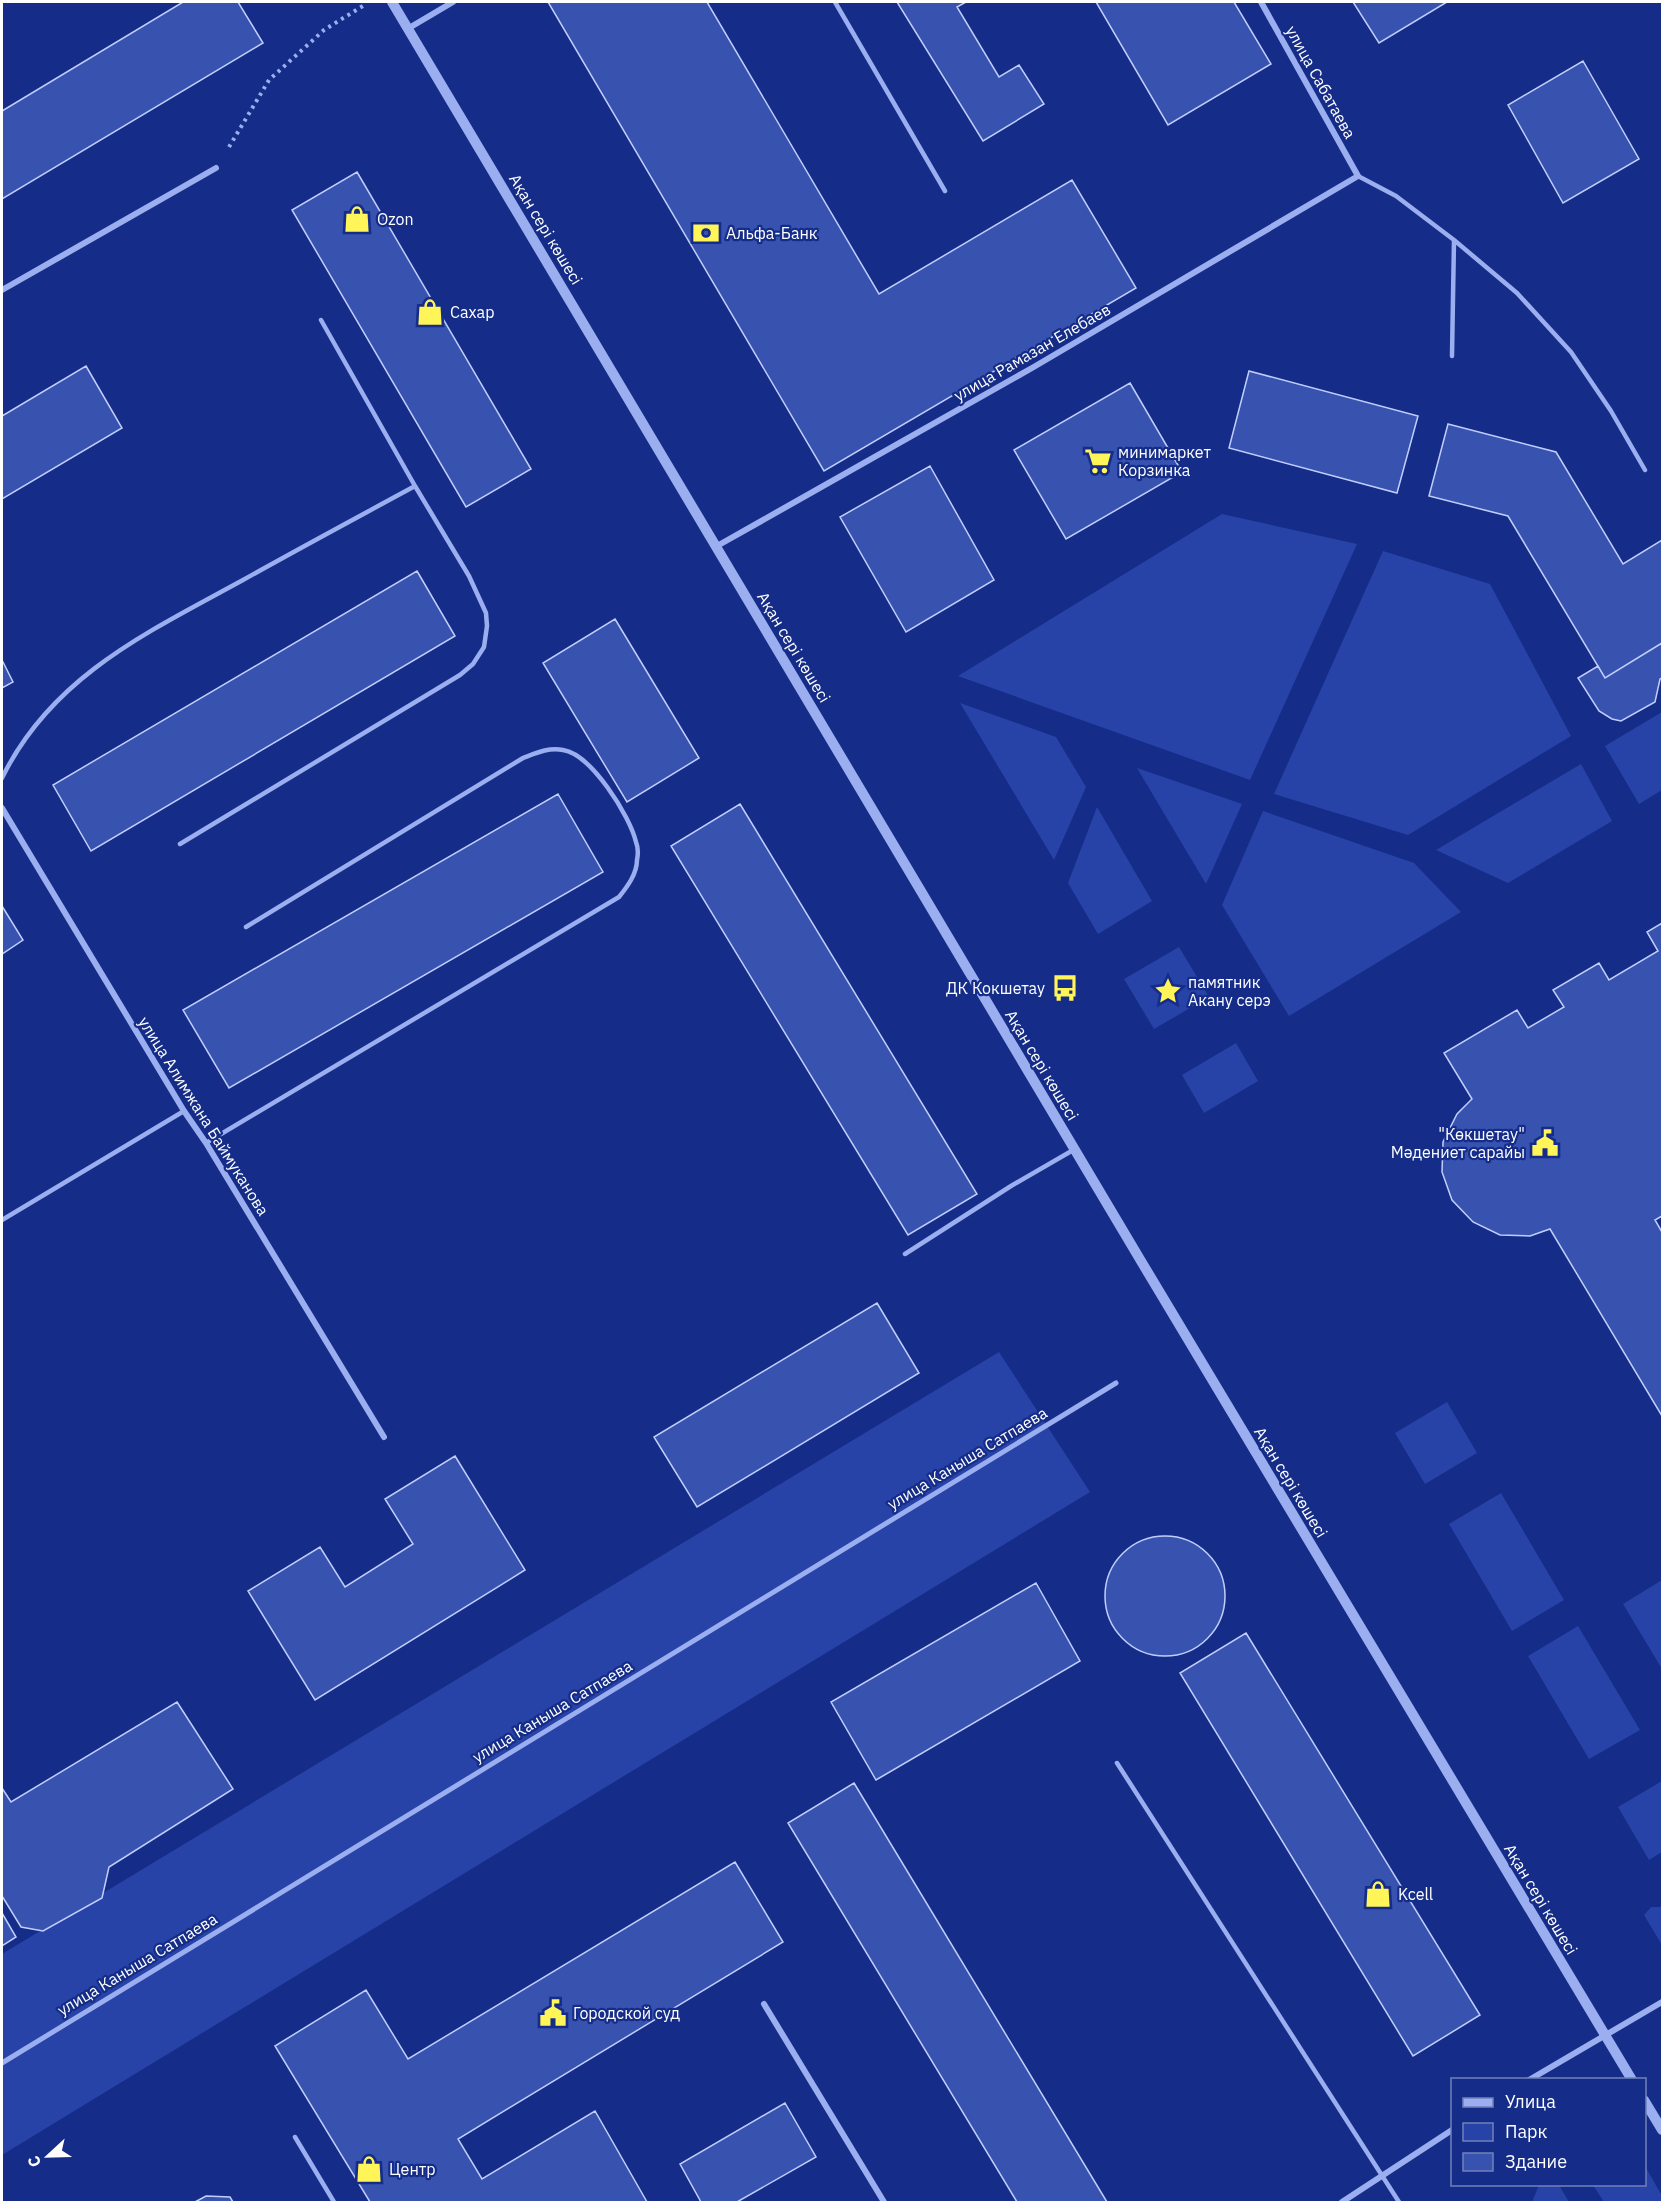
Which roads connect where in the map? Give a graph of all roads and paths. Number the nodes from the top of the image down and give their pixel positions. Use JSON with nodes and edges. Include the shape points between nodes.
{"nodes":[{"id":1,"x":370,"y":2,"type":"edge"},
{"id":2,"x":392,"y":2,"type":"edge"},
{"id":3,"x":453,"y":2,"type":"edge"},
{"id":4,"x":834,"y":2,"type":"edge"},
{"id":5,"x":1261,"y":2,"type":"edge"},
{"id":6,"x":409,"y":28,"type":"junction"},
{"id":7,"x":216,"y":168,"type":"joint"},
{"id":8,"x":1358,"y":176,"type":"junction"},
{"id":9,"x":945,"y":191,"type":"dead end"},
{"id":10,"x":1454,"y":240,"type":"junction"},
{"id":11,"x":2,"y":290,"type":"edge"},
{"id":12,"x":321,"y":320,"type":"dead end"},
{"id":13,"x":1452,"y":356,"type":"dead end"},
{"id":14,"x":1645,"y":470,"type":"dead end"},
{"id":15,"x":415,"y":486,"type":"junction"},
{"id":16,"x":717,"y":546,"type":"junction"},
{"id":17,"x":2,"y":778,"type":"edge"},
{"id":18,"x":2,"y":808,"type":"edge"},
{"id":19,"x":180,"y":844,"type":"dead end"},
{"id":20,"x":246,"y":927,"type":"dead end"},
{"id":21,"x":184,"y":1111,"type":"junction"},
{"id":22,"x":206,"y":1143,"type":"junction"},
{"id":23,"x":1075,"y":1149,"type":"junction"},
{"id":24,"x":2,"y":1220,"type":"edge"},
{"id":25,"x":905,"y":1254,"type":"dead end"},
{"id":26,"x":1116,"y":1383,"type":"dead end"},
{"id":27,"x":384,"y":1437,"type":"dead end"},
{"id":28,"x":1117,"y":1763,"type":"dead end"},
{"id":29,"x":1662,"y":2002,"type":"edge"},
{"id":30,"x":764,"y":2004,"type":"dead end"},
{"id":31,"x":1606,"y":2036,"type":"junction"},
{"id":32,"x":2,"y":2063,"type":"edge"},
{"id":33,"x":1531,"y":2078,"type":"edge"},
{"id":34,"x":1631,"y":2078,"type":"edge"},
{"id":35,"x":1646,"y":2103,"type":"edge"},
{"id":36,"x":1662,"y":2130,"type":"edge"},
{"id":37,"x":1451,"y":2131,"type":"edge"},
{"id":38,"x":295,"y":2137,"type":"dead end"},
{"id":39,"x":1384,"y":2176,"type":"junction"},
{"id":40,"x":334,"y":2202,"type":"edge"},
{"id":41,"x":884,"y":2202,"type":"edge"},
{"id":42,"x":1342,"y":2202,"type":"edge"},
{"id":43,"x":1399,"y":2202,"type":"edge"}],
"edges":[{"from":1,"to":7,"type":"path","via":[[324,30],[269,80]]},
{"from":2,"to":6,"type":"street","name":"Ақан сері көшесі"},
{"from":3,"to":6,"type":"street"},
{"from":4,"to":9,"type":"lane"},
{"from":5,"to":8,"type":"street","name":"улица Сабатаева"},
{"from":6,"to":16,"type":"street","name":"Ақан сері көшесі"},
{"from":7,"to":11,"type":"street"},
{"from":8,"to":10,"type":"lane","via":[[1396,196]]},
{"from":8,"to":16,"type":"street","name":"улица Рамазан Елебаев","via":[[1032,368]]},
{"from":10,"to":13,"type":"lane"},
{"from":10,"to":14,"type":"lane","via":[[1517,293],[1570,352]]},
{"from":12,"to":15,"type":"lane"},
{"from":15,"to":17,"type":"lane","via":[[174,617],[101,662],[64,692],[34,725]]},
{"from":15,"to":19,"type":"lane","via":[[469,576],[486,613],[484,647],[473,664]]},
{"from":16,"to":23,"type":"street","name":"Ақан сері көшесі"},
{"from":18,"to":21,"type":"street","name":"улица Алимжана Баймуканова"},
{"from":20,"to":22,"type":"lane","via":[[523,758],[543,750],[564,749],[582,757],[600,775],[637,842],[638,863],[619,897]]},
{"from":21,"to":22,"type":"street","name":"улица Алимжана Баймуканова"},
{"from":21,"to":24,"type":"lane"},
{"from":22,"to":27,"type":"street","name":"улица Алимжана Баймуканова"},
{"from":23,"to":25,"type":"lane"},
{"from":23,"to":31,"type":"street","name":"Ақан сері көшесі"},
{"from":26,"to":32,"type":"street","name":"улица Каныша Сатпаева"},
{"from":28,"to":39,"type":"lane"},
{"from":29,"to":31,"type":"street"},
{"from":30,"to":41,"type":"street"},
{"from":31,"to":33,"type":"street"},
{"from":31,"to":34,"type":"street","name":"Ақан сері көшесі"},
{"from":35,"to":36,"type":"street"},
{"from":37,"to":39,"type":"street"},
{"from":38,"to":40,"type":"lane"},
{"from":39,"to":42,"type":"street"},
{"from":39,"to":43,"type":"lane"}]}
